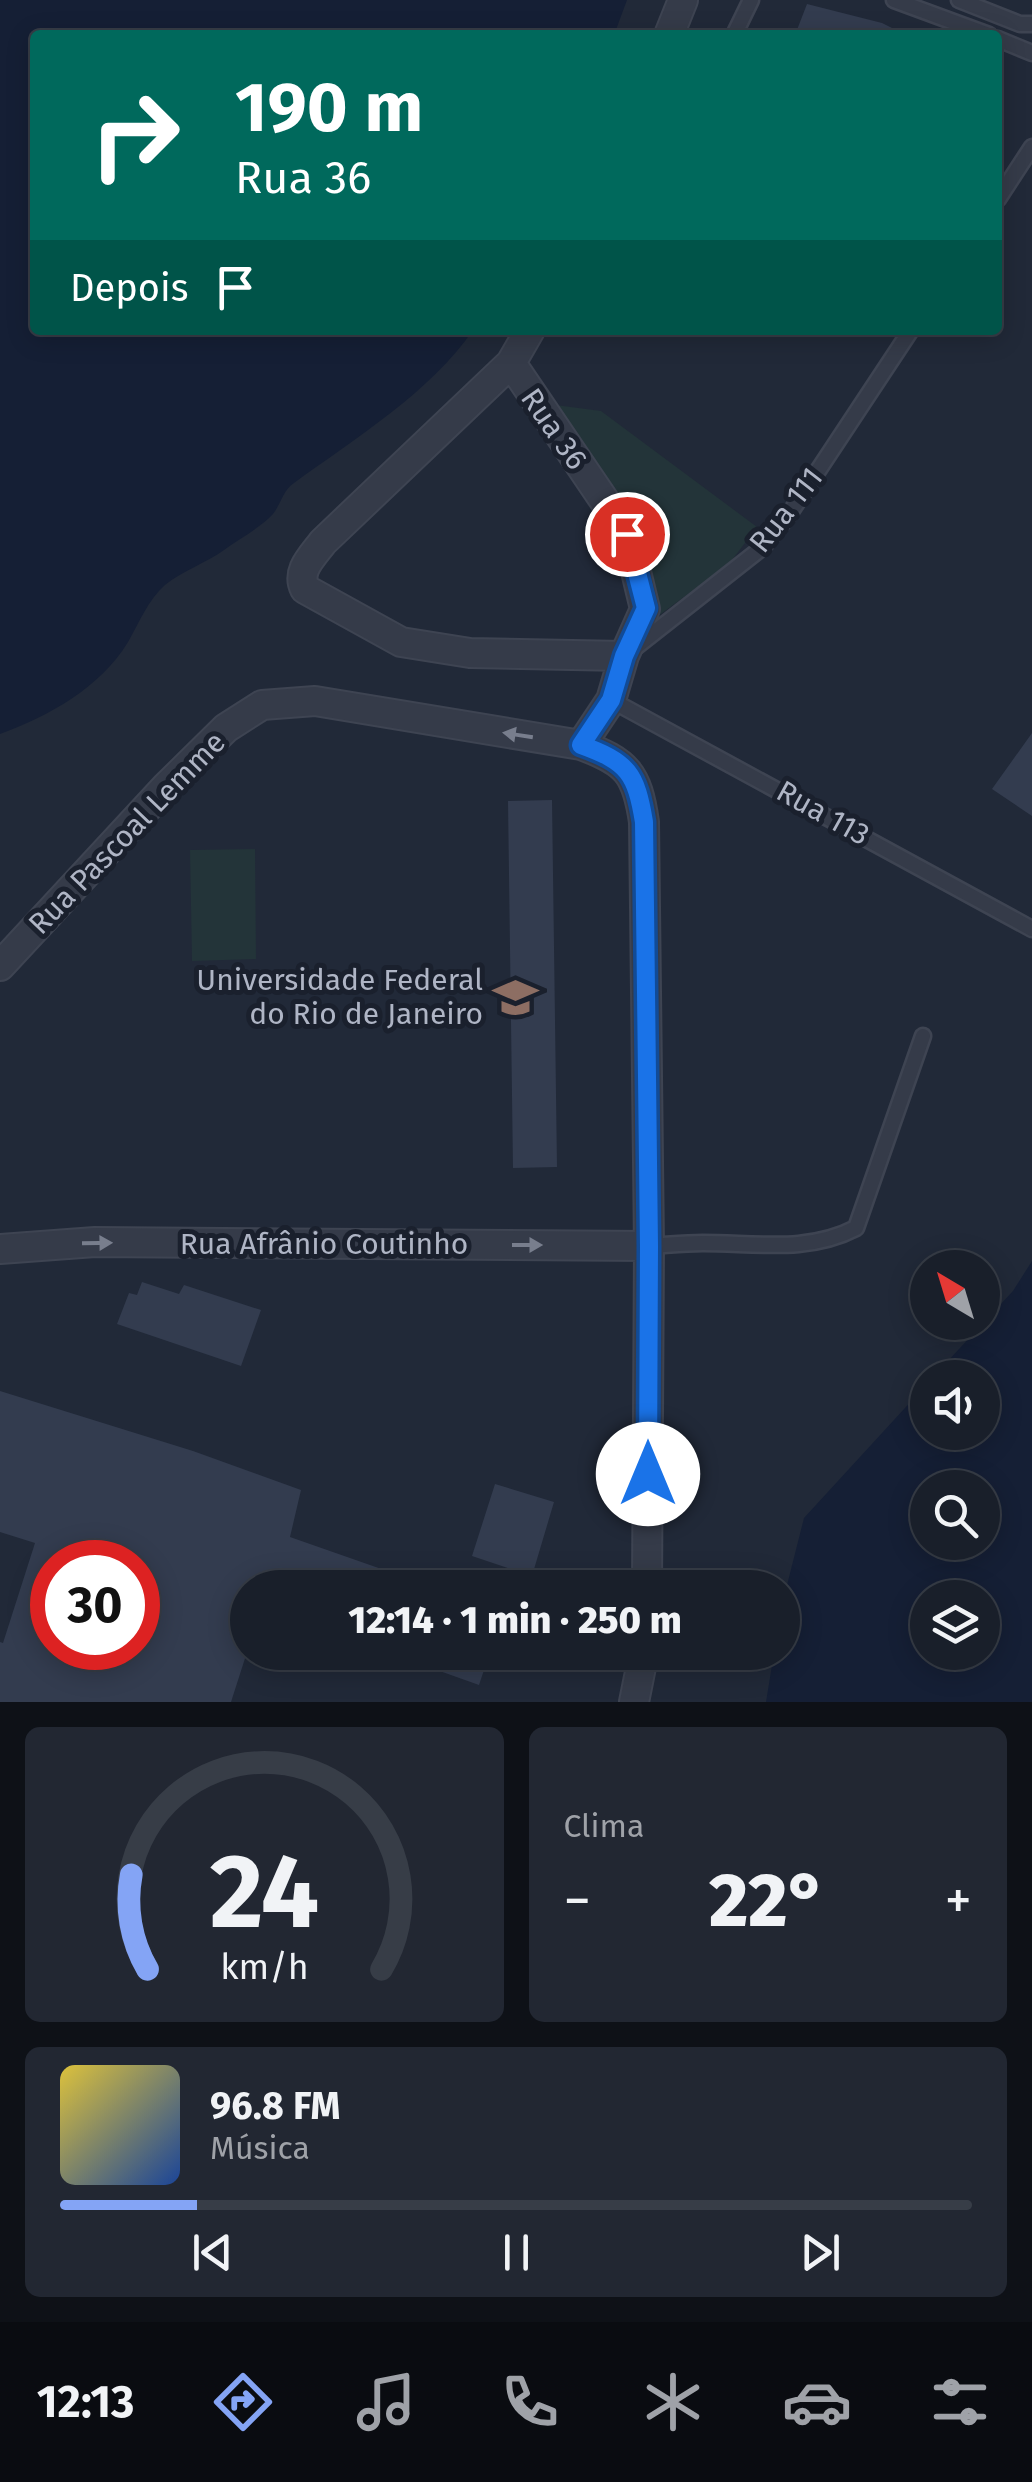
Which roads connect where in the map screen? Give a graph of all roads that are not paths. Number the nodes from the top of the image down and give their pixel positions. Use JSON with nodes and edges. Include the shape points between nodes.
{"nodes":[{"id":1,"x":683,"y":0,"type":"edge"},
{"id":2,"x":751,"y":0,"type":"edge"},
{"id":3,"x":894,"y":0,"type":"edge"},
{"id":4,"x":959,"y":0,"type":"edge"},
{"id":5,"x":981,"y":4,"type":"edge"},
{"id":6,"x":1032,"y":24,"type":"edge"},
{"id":7,"x":671,"y":30,"type":"edge"},
{"id":8,"x":736,"y":30,"type":"edge"},
{"id":9,"x":975,"y":30,"type":"edge"},
{"id":10,"x":1002,"y":41,"type":"edge"},
{"id":11,"x":1032,"y":53,"type":"edge"},
{"id":12,"x":1032,"y":147,"type":"edge"},
{"id":13,"x":1002,"y":193,"type":"edge"},
{"id":14,"x":527,"y":335,"type":"edge"},
{"id":15,"x":908,"y":335,"type":"edge"},
{"id":16,"x":510,"y":363,"type":"junction"},
{"id":17,"x":624,"y":656,"type":"junction"},
{"id":18,"x":611,"y":700,"type":"junction"},
{"id":19,"x":581,"y":745,"type":"junction"},
{"id":20,"x":1032,"y":929,"type":"edge"},
{"id":21,"x":0,"y":966,"type":"edge"},
{"id":22,"x":923,"y":1036,"type":"dead end"},
{"id":23,"x":649,"y":1246,"type":"junction"},
{"id":24,"x":0,"y":1249,"type":"edge"},
{"id":25,"x":647,"y":1570,"type":"edge"},
{"id":26,"x":640,"y":1670,"type":"edge"},
{"id":27,"x":634,"y":1702,"type":"edge"}],
"edges":[{"from":1,"to":7,"type":"street"},
{"from":2,"to":8,"type":"lane"},
{"from":3,"to":9,"type":"lane"},
{"from":4,"to":5,"type":"lane"},
{"from":5,"to":6,"type":"lane"},
{"from":10,"to":11,"type":"lane"},
{"from":12,"to":13,"type":"lane"},
{"from":14,"to":16,"type":"street","name":"Rua 36"},
{"from":15,"to":17,"type":"lane","name":"Rua 111","via":[[763,547]]},
{"from":16,"to":17,"type":"street","name":"Rua 36","via":[[627,534],[646,608]]},
{"from":16,"to":17,"type":"street","via":[[323,542],[301,581],[401,642],[470,653]]},
{"from":17,"to":18,"type":"street","name":"Rua 36"},
{"from":18,"to":19,"type":"street","name":"Rua 36"},
{"from":18,"to":20,"type":"lane","name":"Rua 113"},
{"from":19,"to":21,"type":"street","name":"Rua Pascoal Lemme","one_way":true,"via":[[315,701],[262,705],[226,728],[178,775]]},
{"from":19,"to":23,"type":"street","name":"Rua Pascoal Lemme","via":[[613,757],[630,774],[644,822]]},
{"from":22,"to":23,"type":"lane","via":[[856,1228],[801,1246]]},
{"from":24,"to":23,"type":"street","name":"Rua Afrânio Coutinho","one_way":true,"via":[[94,1242]]},
{"from":23,"to":25,"type":"street","name":"Rua Pascoal Lemme"},
{"from":26,"to":27,"type":"street"}]}
